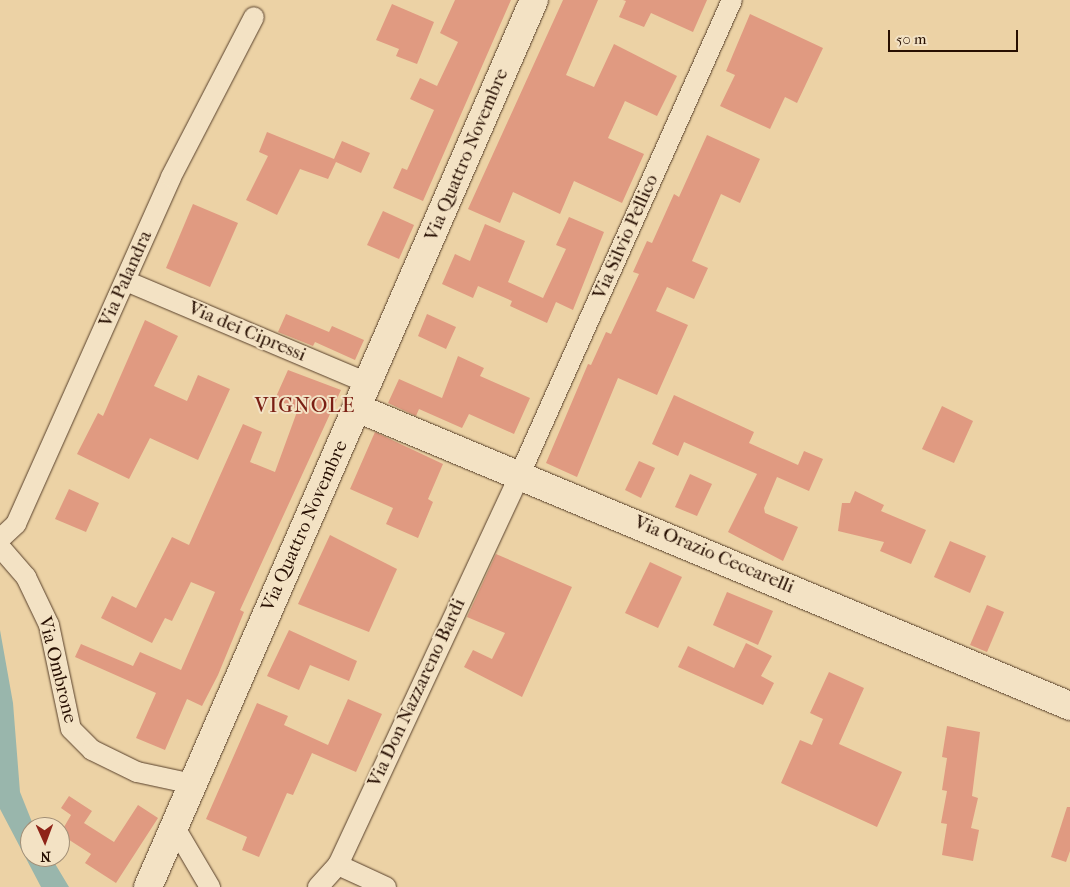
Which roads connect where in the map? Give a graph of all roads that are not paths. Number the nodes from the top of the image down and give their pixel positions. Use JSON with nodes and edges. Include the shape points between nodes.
{"nodes":[{"id":1,"x":534,"y":0,"type":"edge"},
{"id":2,"x":732,"y":0,"type":"edge"},
{"id":3,"x":254,"y":17,"type":"dead end"},
{"id":4,"x":126,"y":281,"type":"junction"},
{"id":5,"x":368,"y":383,"type":"junction"},
{"id":6,"x":357,"y":408,"type":"junction"},
{"id":7,"x":520,"y":474,"type":"junction"},
{"id":8,"x":0,"y":539,"type":"edge"},
{"id":9,"x":0,"y":546,"type":"edge"},
{"id":10,"x":1070,"y":706,"type":"edge"},
{"id":11,"x":193,"y":784,"type":"junction"},
{"id":12,"x":174,"y":826,"type":"junction"},
{"id":13,"x":338,"y":865,"type":"junction"},
{"id":14,"x":148,"y":887,"type":"edge"},
{"id":15,"x":210,"y":887,"type":"edge"},
{"id":16,"x":318,"y":887,"type":"edge"},
{"id":17,"x":386,"y":887,"type":"edge"}],
"edges":[{"from":1,"to":5,"type":"main road","name":"Via Quattro Novembre"},
{"from":2,"to":7,"type":"street","name":"Via Silvio Pellico"},
{"from":3,"to":4,"type":"street","name":"Via Palandra","via":[[170,177]]},
{"from":4,"to":5,"type":"street","name":"Via dei Cipressi"},
{"from":4,"to":8,"type":"street","name":"Via Palandra","via":[[16,524]]},
{"from":5,"to":6,"type":"main road","name":"Via Quattro Novembre"},
{"from":6,"to":7,"type":"main road","name":"Via Orazio Ceccarelli"},
{"from":6,"to":11,"type":"main road","name":"Via Quattro Novembre"},
{"from":7,"to":10,"type":"main road","name":"Via Orazio Ceccarelli"},
{"from":7,"to":13,"type":"street","name":"Via Don Nazzareno Bardi"},
{"from":9,"to":11,"type":"street","name":"Via Ombrone","via":[[26,577],[49,625],[71,729],[92,750],[137,772]]},
{"from":11,"to":12,"type":"main road","name":"Via Quattro Novembre"},
{"from":12,"to":14,"type":"main road","name":"Via Quattro Novembre"},
{"from":12,"to":15,"type":"street"},
{"from":13,"to":16,"type":"street","name":"Via Don Nazzareno Bardi"},
{"from":13,"to":17,"type":"street"}]}
